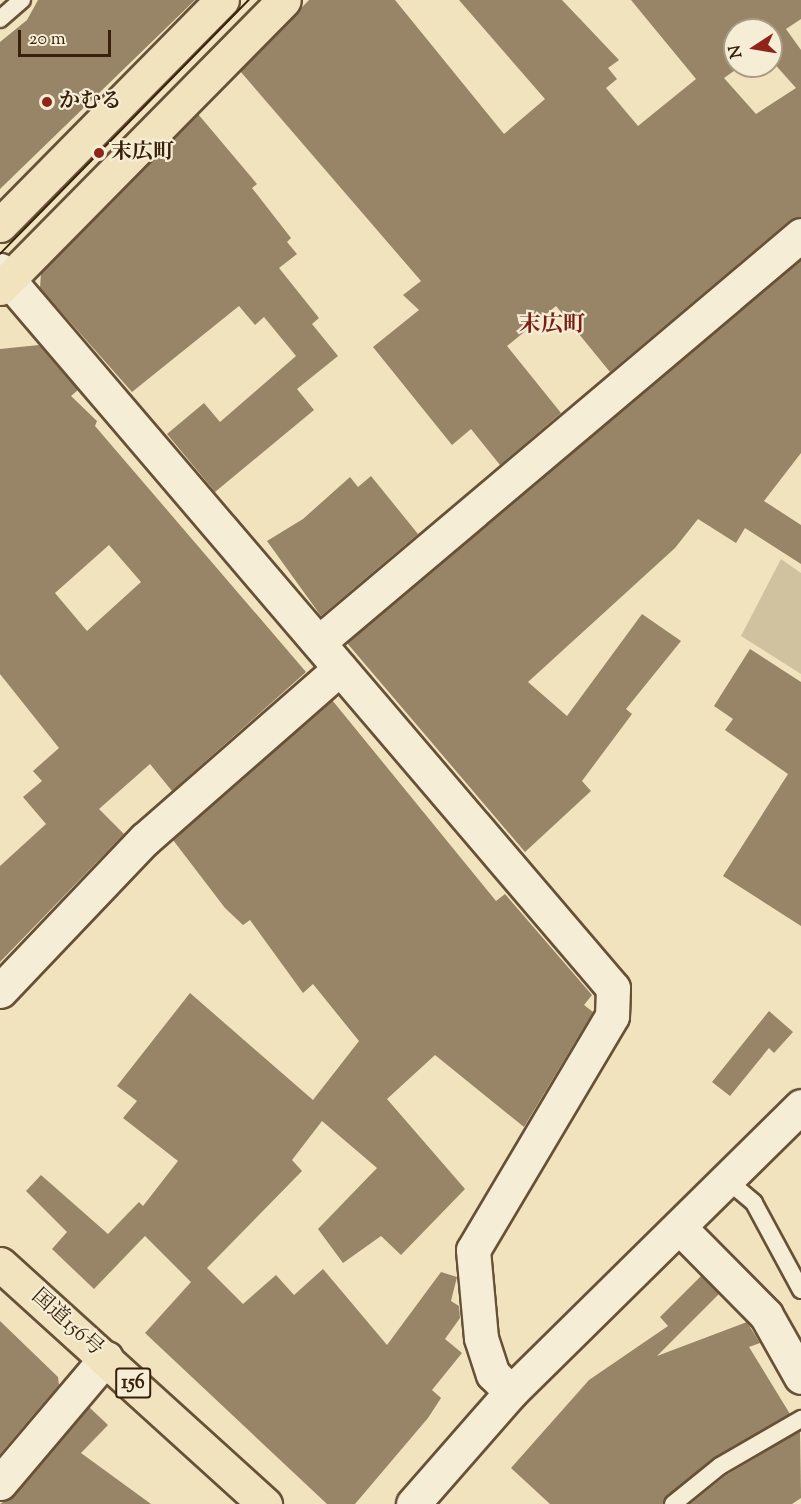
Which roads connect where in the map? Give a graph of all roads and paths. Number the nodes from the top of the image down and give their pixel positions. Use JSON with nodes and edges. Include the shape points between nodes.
{"nodes":[{"id":1,"x":22,"y":0,"type":"edge"},
{"id":2,"x":222,"y":0,"type":"edge"},
{"id":3,"x":284,"y":0,"type":"edge"},
{"id":4,"x":0,"y":19,"type":"edge"},
{"id":5,"x":0,"y":225,"type":"edge"},
{"id":6,"x":801,"y":236,"type":"edge"},
{"id":7,"x":3,"y":279,"type":"edge"},
{"id":8,"x":319,"y":642,"type":"junction"},
{"id":9,"x":340,"y":668,"type":"junction"},
{"id":10,"x":0,"y":991,"type":"edge"},
{"id":11,"x":801,"y":1107,"type":"edge"},
{"id":12,"x":727,"y":1180,"type":"junction"},
{"id":13,"x":679,"y":1227,"type":"junction"},
{"id":14,"x":0,"y":1264,"type":"edge"},
{"id":15,"x":801,"y":1290,"type":"edge"},
{"id":16,"x":106,"y":1358,"type":"junction"},
{"id":17,"x":801,"y":1377,"type":"edge"},
{"id":18,"x":511,"y":1392,"type":"junction"},
{"id":19,"x":801,"y":1419,"type":"edge"},
{"id":20,"x":0,"y":1483,"type":"edge"},
{"id":21,"x":265,"y":1504,"type":"edge"},
{"id":22,"x":413,"y":1504,"type":"edge"},
{"id":23,"x":673,"y":1504,"type":"edge"}],
"edges":[{"from":1,"to":4,"type":"lane"},
{"from":2,"to":5,"type":"main road"},
{"from":3,"to":7,"type":"main road"},
{"from":6,"to":8,"type":"street"},
{"from":7,"to":8,"type":"street"},
{"from":8,"to":9,"type":"street"},
{"from":9,"to":10,"type":"street","via":[[145,838]]},
{"from":9,"to":18,"type":"street","via":[[613,988],[612,1016],[473,1250],[481,1338],[493,1374]]},
{"from":11,"to":12,"type":"street"},
{"from":12,"to":13,"type":"street"},
{"from":12,"to":15,"type":"lane","via":[[754,1203]]},
{"from":13,"to":17,"type":"street","via":[[766,1315]]},
{"from":13,"to":18,"type":"street"},
{"from":14,"to":16,"type":"main road","name":"国道156号","number":"156"},
{"from":16,"to":20,"type":"street"},
{"from":16,"to":21,"type":"main road","name":"国道156号","number":"156"},
{"from":18,"to":22,"type":"street"},
{"from":19,"to":23,"type":"lane","via":[[720,1466]]}]}
